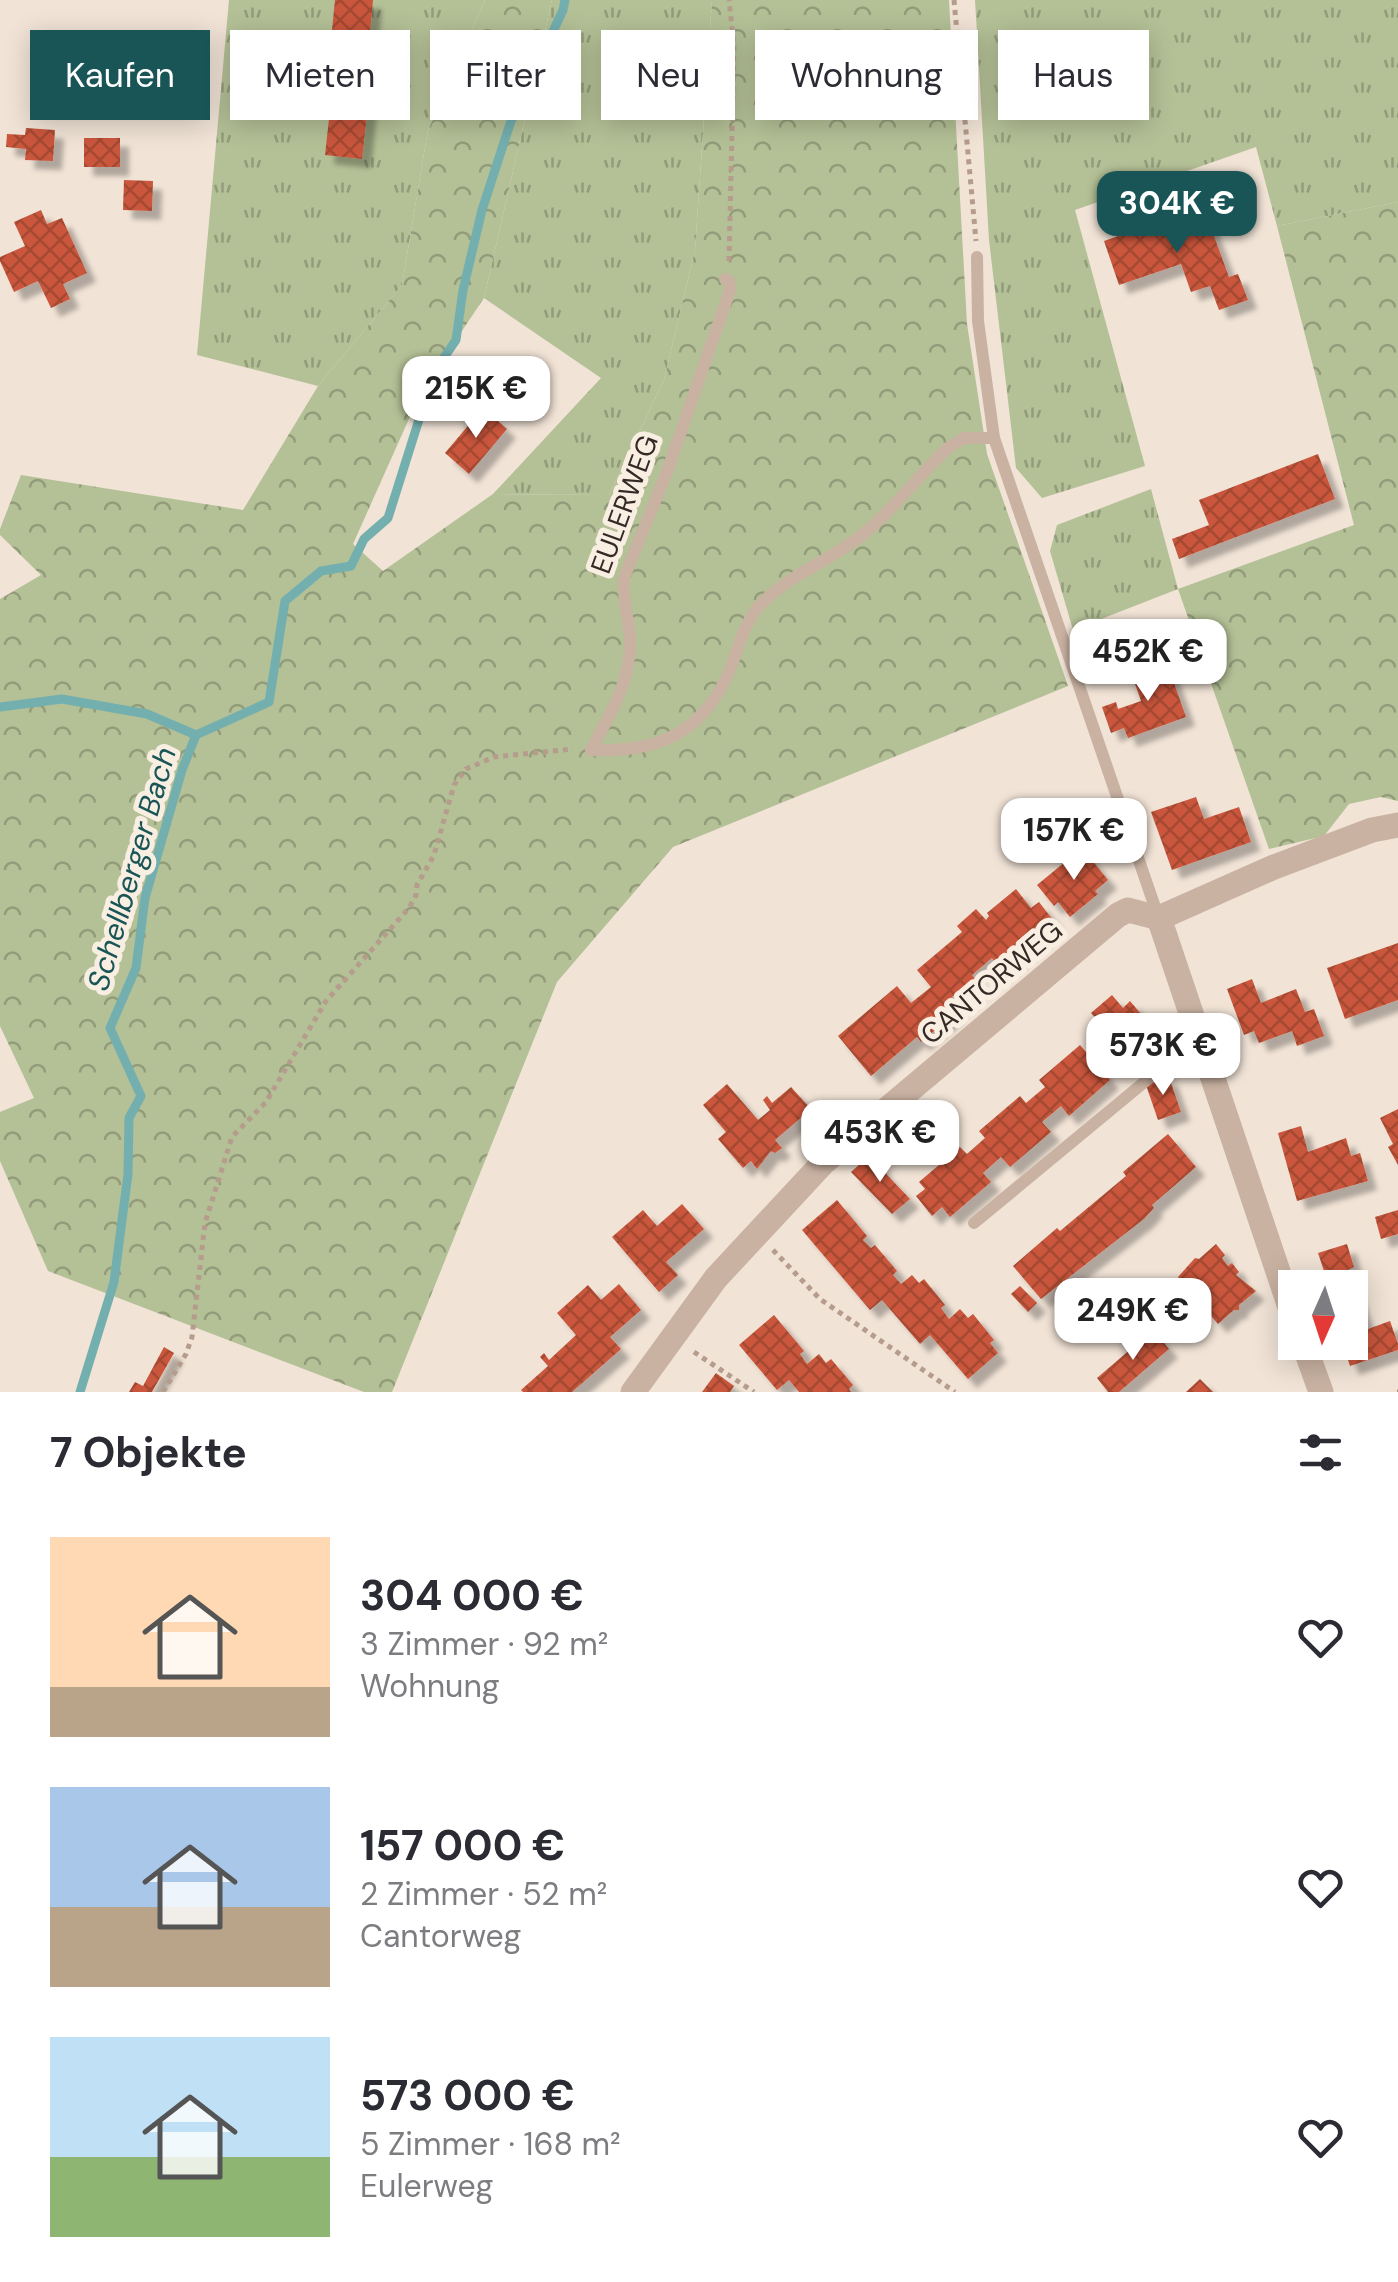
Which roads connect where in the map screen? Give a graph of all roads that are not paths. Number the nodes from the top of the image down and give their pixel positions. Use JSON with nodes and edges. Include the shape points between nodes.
{"nodes":[{"id":1,"x":976,"y":257,"type":"road end"},
{"id":2,"x":725,"y":279,"type":"road end"},
{"id":3,"x":994,"y":438,"type":"junction"},
{"id":4,"x":1398,"y":826,"type":"edge"},
{"id":5,"x":1159,"y":918,"type":"junction"},
{"id":6,"x":1200,"y":1036,"type":"junction"},
{"id":7,"x":974,"y":1223,"type":"dead end"},
{"id":8,"x":1278,"y":1271,"type":"edge"},
{"id":9,"x":1309,"y":1360,"type":"edge"},
{"id":10,"x":633,"y":1392,"type":"edge"},
{"id":11,"x":1321,"y":1392,"type":"edge"}],
"edges":[{"from":1,"to":3,"type":"lane"},
{"from":2,"to":3,"type":"lane","name":"EULERWEG","via":[[730,290],[624,578],[627,670],[592,750],[652,745],[697,721],[720,693],[750,618],[768,598],[872,526],[948,448],[964,438]]},
{"from":3,"to":5,"type":"lane"},
{"from":4,"to":5,"type":"street","via":[[1274,867]]},
{"from":5,"to":6,"type":"street"},
{"from":5,"to":10,"type":"street","name":"CANTORWEG","via":[[1128,910],[1118,915],[824,1164],[716,1278]]},
{"from":6,"to":7,"type":"lane"},
{"from":6,"to":8,"type":"street"},
{"from":9,"to":11,"type":"street"}]}
